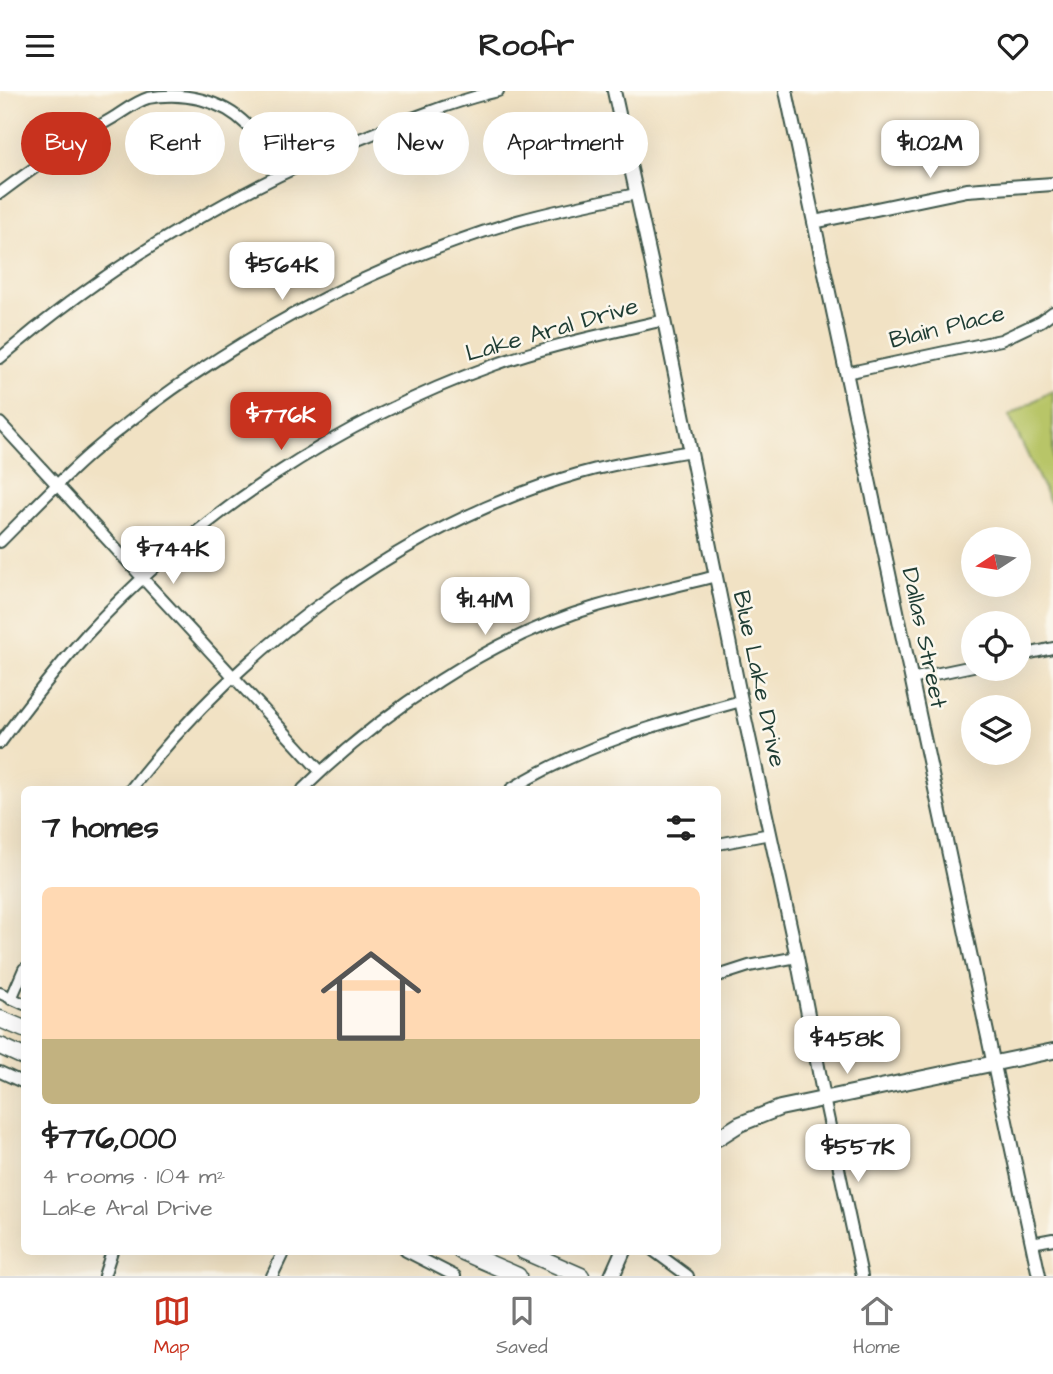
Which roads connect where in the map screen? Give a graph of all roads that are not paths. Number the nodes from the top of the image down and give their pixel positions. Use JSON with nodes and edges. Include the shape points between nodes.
{"nodes":[{"id":1,"x":498,"y":91,"type":"edge"},
{"id":2,"x":614,"y":91,"type":"edge"},
{"id":3,"x":786,"y":91,"type":"edge"},
{"id":4,"x":239,"y":120,"type":"edge"},
{"id":5,"x":359,"y":138,"type":"edge"},
{"id":6,"x":277,"y":175,"type":"edge"},
{"id":7,"x":1053,"y":184,"type":"edge"},
{"id":8,"x":0,"y":193,"type":"edge"},
{"id":9,"x":636,"y":194,"type":"junction"},
{"id":10,"x":814,"y":222,"type":"junction"},
{"id":11,"x":1053,"y":312,"type":"edge"},
{"id":12,"x":664,"y":320,"type":"junction"},
{"id":13,"x":0,"y":358,"type":"edge"},
{"id":14,"x":846,"y":373,"type":"junction"},
{"id":15,"x":0,"y":423,"type":"edge"},
{"id":16,"x":690,"y":451,"type":"junction"},
{"id":17,"x":57,"y":485,"type":"junction"},
{"id":18,"x":0,"y":542,"type":"edge"},
{"id":19,"x":716,"y":576,"type":"junction"},
{"id":20,"x":144,"y":577,"type":"junction"},
{"id":21,"x":1053,"y":649,"type":"edge"},
{"id":22,"x":1031,"y":653,"type":"edge"},
{"id":23,"x":961,"y":669,"type":"edge"},
{"id":24,"x":233,"y":676,"type":"junction"},
{"id":25,"x":911,"y":679,"type":"junction"},
{"id":26,"x":741,"y":701,"type":"junction"},
{"id":27,"x":0,"y":744,"type":"edge"},
{"id":28,"x":321,"y":772,"type":"junction"},
{"id":29,"x":134,"y":786,"type":"edge"},
{"id":30,"x":306,"y":786,"type":"edge"},
{"id":31,"x":516,"y":786,"type":"edge"},
{"id":32,"x":770,"y":834,"type":"junction"},
{"id":33,"x":721,"y":843,"type":"edge"},
{"id":34,"x":797,"y":957,"type":"junction"},
{"id":35,"x":721,"y":975,"type":"edge"},
{"id":36,"x":21,"y":976,"type":"edge"},
{"id":37,"x":0,"y":993,"type":"edge"},
{"id":38,"x":11,"y":999,"type":"junction"},
{"id":39,"x":21,"y":1003,"type":"edge"},
{"id":40,"x":0,"y":1019,"type":"edge"},
{"id":41,"x":21,"y":1028,"type":"edge"},
{"id":42,"x":0,"y":1046,"type":"edge"},
{"id":43,"x":1053,"y":1051,"type":"edge"},
{"id":44,"x":21,"y":1056,"type":"edge"},
{"id":45,"x":994,"y":1064,"type":"junction"},
{"id":46,"x":1,"y":1077,"type":"edge"},
{"id":47,"x":21,"y":1082,"type":"edge"},
{"id":48,"x":824,"y":1098,"type":"junction"},
{"id":49,"x":721,"y":1136,"type":"edge"},
{"id":50,"x":1053,"y":1239,"type":"edge"},
{"id":51,"x":1032,"y":1243,"type":"junction"},
{"id":52,"x":111,"y":1255,"type":"edge"},
{"id":53,"x":282,"y":1255,"type":"edge"},
{"id":54,"x":415,"y":1255,"type":"edge"},
{"id":55,"x":470,"y":1255,"type":"edge"},
{"id":56,"x":533,"y":1255,"type":"edge"},
{"id":57,"x":621,"y":1255,"type":"edge"},
{"id":58,"x":659,"y":1255,"type":"edge"},
{"id":59,"x":436,"y":1265,"type":"junction"},
{"id":60,"x":104,"y":1276,"type":"edge"},
{"id":61,"x":272,"y":1276,"type":"edge"},
{"id":62,"x":430,"y":1276,"type":"edge"},
{"id":63,"x":455,"y":1276,"type":"edge"},
{"id":64,"x":518,"y":1276,"type":"edge"},
{"id":65,"x":580,"y":1276,"type":"edge"},
{"id":66,"x":612,"y":1276,"type":"edge"},
{"id":67,"x":688,"y":1276,"type":"edge"},
{"id":68,"x":862,"y":1276,"type":"edge"},
{"id":69,"x":1039,"y":1276,"type":"edge"}],
"edges":[{"from":1,"to":5,"type":"street"},
{"from":2,"to":9,"type":"street","name":"Blue Lake Drive"},
{"from":3,"to":10,"type":"street","name":"Dallas Street"},
{"from":4,"to":8,"type":"street","via":[[228,110],[195,97],[145,99],[58,149]]},
{"from":6,"to":13,"type":"street","via":[[115,269]]},
{"from":7,"to":10,"type":"street","via":[[967,190]]},
{"from":9,"to":12,"type":"street","name":"Blue Lake Drive"},
{"from":9,"to":17,"type":"street","via":[[475,235],[401,262],[311,305],[240,344],[160,399]]},
{"from":10,"to":14,"type":"street","name":"Dallas Street"},
{"from":11,"to":14,"type":"street","name":"Blain Place","via":[[1002,340]]},
{"from":12,"to":16,"type":"street","name":"Blue Lake Drive"},
{"from":12,"to":20,"type":"street","name":"Lake Aral Drive","via":[[536,351],[457,379],[382,413],[240,498]]},
{"from":14,"to":25,"type":"street","name":"Dallas Street"},
{"from":15,"to":17,"type":"street"},
{"from":16,"to":19,"type":"street","name":"Blue Lake Drive"},
{"from":16,"to":24,"type":"street","via":[[583,472],[499,503],[434,534],[324,602]]},
{"from":17,"to":18,"type":"street"},
{"from":17,"to":20,"type":"street"},
{"from":19,"to":26,"type":"street","name":"Blue Lake Drive"},
{"from":19,"to":28,"type":"street","via":[[597,606],[499,647],[408,702]]},
{"from":20,"to":24,"type":"street"},
{"from":20,"to":27,"type":"street","name":"Lake Aral Drive","via":[[59,666]]},
{"from":21,"to":22,"type":"street"},
{"from":23,"to":25,"type":"street"},
{"from":24,"to":28,"type":"street"},
{"from":24,"to":29,"type":"street"},
{"from":25,"to":45,"type":"street","name":"Dallas Street"},
{"from":26,"to":31,"type":"street","via":[[605,743]]},
{"from":26,"to":32,"type":"street","name":"Blue Lake Drive"},
{"from":28,"to":30,"type":"street"},
{"from":32,"to":33,"type":"street"},
{"from":32,"to":34,"type":"street","name":"Blue Lake Drive"},
{"from":34,"to":35,"type":"street"},
{"from":34,"to":48,"type":"street","name":"Blue Lake Drive"},
{"from":36,"to":38,"type":"street"},
{"from":37,"to":38,"type":"street"},
{"from":38,"to":39,"type":"street"},
{"from":40,"to":41,"type":"main road"},
{"from":42,"to":44,"type":"main road"},
{"from":43,"to":45,"type":"main road"},
{"from":45,"to":48,"type":"main road"},
{"from":45,"to":51,"type":"street","name":"Dallas Street"},
{"from":46,"to":47,"type":"street"},
{"from":48,"to":49,"type":"main road","via":[[780,1108]]},
{"from":48,"to":68,"type":"street","name":"Blue Lake Drive"},
{"from":50,"to":51,"type":"street"},
{"from":51,"to":69,"type":"street","name":"Dallas Street"},
{"from":52,"to":60,"type":"street"},
{"from":53,"to":61,"type":"street"},
{"from":54,"to":59,"type":"street"},
{"from":55,"to":64,"type":"main road"},
{"from":56,"to":65,"type":"main road"},
{"from":57,"to":66,"type":"main road"},
{"from":58,"to":67,"type":"street"},
{"from":59,"to":62,"type":"street"},
{"from":59,"to":63,"type":"street"}]}
